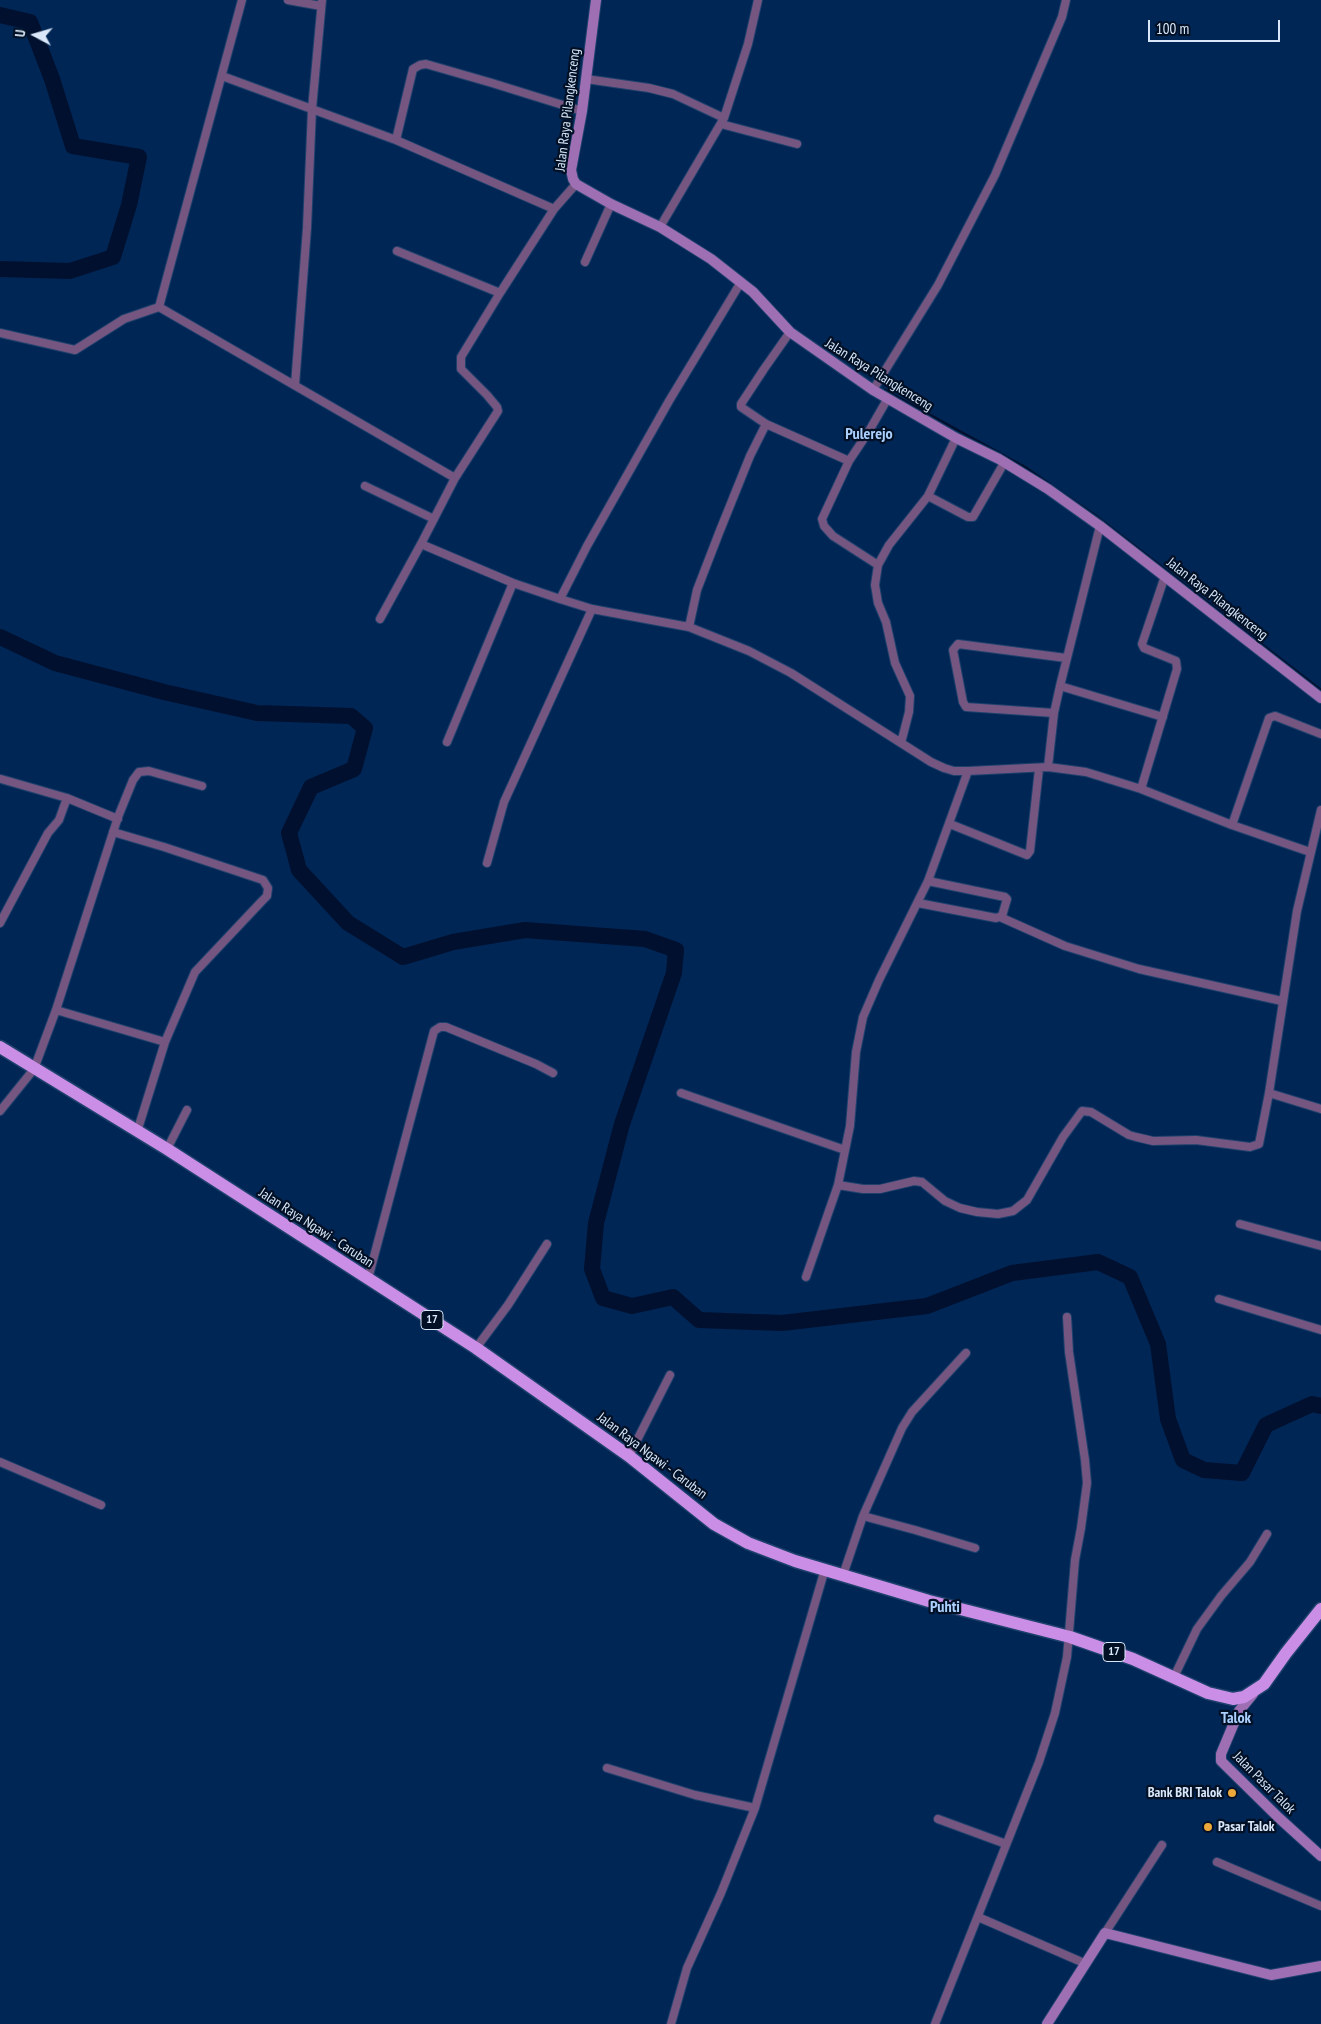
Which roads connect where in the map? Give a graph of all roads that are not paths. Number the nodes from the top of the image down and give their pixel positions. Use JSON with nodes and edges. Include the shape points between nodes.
{"nodes":[{"id":1,"x":242,"y":0,"type":"edge"},
{"id":2,"x":288,"y":0,"type":"edge"},
{"id":3,"x":596,"y":0,"type":"edge"},
{"id":4,"x":758,"y":0,"type":"edge"},
{"id":5,"x":1066,"y":0,"type":"edge"},
{"id":6,"x":321,"y":3,"type":"edge"},
{"id":7,"x":222,"y":76,"type":"junction"},
{"id":8,"x":586,"y":79,"type":"junction"},
{"id":9,"x":312,"y":109,"type":"junction"},
{"id":10,"x":582,"y":111,"type":"junction"},
{"id":11,"x":723,"y":121,"type":"junction"},
{"id":12,"x":396,"y":140,"type":"junction"},
{"id":13,"x":797,"y":144,"type":"dead end"},
{"id":14,"x":576,"y":184,"type":"junction"},
{"id":15,"x":611,"y":204,"type":"junction"},
{"id":16,"x":554,"y":209,"type":"junction"},
{"id":17,"x":660,"y":227,"type":"junction"},
{"id":18,"x":397,"y":251,"type":"dead end"},
{"id":19,"x":585,"y":262,"type":"dead end"},
{"id":20,"x":741,"y":282,"type":"junction"},
{"id":21,"x":500,"y":293,"type":"junction"},
{"id":22,"x":159,"y":307,"type":"junction"},
{"id":23,"x":790,"y":332,"type":"junction"},
{"id":24,"x":0,"y":333,"type":"edge"},
{"id":25,"x":294,"y":385,"type":"junction"},
{"id":26,"x":872,"y":390,"type":"junction"},
{"id":27,"x":888,"y":398,"type":"junction"},
{"id":28,"x":766,"y":424,"type":"junction"},
{"id":29,"x":956,"y":438,"type":"junction"},
{"id":30,"x":849,"y":461,"type":"junction"},
{"id":31,"x":1004,"y":463,"type":"junction"},
{"id":32,"x":455,"y":478,"type":"junction"},
{"id":33,"x":365,"y":486,"type":"dead end"},
{"id":34,"x":928,"y":496,"type":"junction"},
{"id":35,"x":434,"y":519,"type":"junction"},
{"id":36,"x":1100,"y":526,"type":"junction"},
{"id":37,"x":421,"y":544,"type":"junction"},
{"id":38,"x":878,"y":565,"type":"junction"},
{"id":39,"x":1165,"y":576,"type":"junction"},
{"id":40,"x":514,"y":583,"type":"junction"},
{"id":41,"x":560,"y":599,"type":"junction"},
{"id":42,"x":592,"y":609,"type":"junction"},
{"id":43,"x":380,"y":619,"type":"dead end"},
{"id":44,"x":688,"y":627,"type":"junction"},
{"id":45,"x":1066,"y":658,"type":"junction"},
{"id":46,"x":1060,"y":686,"type":"junction"},
{"id":47,"x":1321,"y":698,"type":"edge"},
{"id":48,"x":1054,"y":713,"type":"junction"},
{"id":49,"x":1163,"y":716,"type":"junction"},
{"id":50,"x":1321,"y":734,"type":"edge"},
{"id":51,"x":447,"y":742,"type":"dead end"},
{"id":52,"x":901,"y":743,"type":"junction"},
{"id":53,"x":1048,"y":767,"type":"junction"},
{"id":54,"x":1039,"y":768,"type":"junction"},
{"id":55,"x":968,"y":771,"type":"junction"},
{"id":56,"x":1,"y":779,"type":"dead end"},
{"id":57,"x":202,"y":786,"type":"dead end"},
{"id":58,"x":1141,"y":789,"type":"junction"},
{"id":59,"x":66,"y":798,"type":"junction"},
{"id":60,"x":1321,"y":810,"type":"edge"},
{"id":61,"x":118,"y":819,"type":"junction"},
{"id":62,"x":950,"y":824,"type":"junction"},
{"id":63,"x":1232,"y":825,"type":"junction"},
{"id":64,"x":113,"y":832,"type":"junction"},
{"id":65,"x":1310,"y":852,"type":"junction"},
{"id":66,"x":487,"y":863,"type":"dead end"},
{"id":67,"x":928,"y":881,"type":"junction"},
{"id":68,"x":918,"y":903,"type":"junction"},
{"id":69,"x":1000,"y":918,"type":"junction"},
{"id":70,"x":0,"y":923,"type":"edge"},
{"id":71,"x":1282,"y":1001,"type":"junction"},
{"id":72,"x":56,"y":1010,"type":"junction"},
{"id":73,"x":165,"y":1042,"type":"junction"},
{"id":74,"x":0,"y":1047,"type":"edge"},
{"id":75,"x":34,"y":1069,"type":"junction"},
{"id":76,"x":553,"y":1073,"type":"dead end"},
{"id":77,"x":680,"y":1093,"type":"dead end"},
{"id":78,"x":1269,"y":1093,"type":"junction"},
{"id":79,"x":1321,"y":1109,"type":"edge"},
{"id":80,"x":187,"y":1110,"type":"dead end"},
{"id":81,"x":0,"y":1111,"type":"edge"},
{"id":82,"x":137,"y":1132,"type":"junction"},
{"id":83,"x":167,"y":1149,"type":"junction"},
{"id":84,"x":845,"y":1150,"type":"junction"},
{"id":85,"x":838,"y":1185,"type":"junction"},
{"id":86,"x":1240,"y":1224,"type":"dead end"},
{"id":87,"x":547,"y":1244,"type":"dead end"},
{"id":88,"x":1321,"y":1246,"type":"edge"},
{"id":89,"x":806,"y":1277,"type":"dead end"},
{"id":90,"x":368,"y":1279,"type":"junction"},
{"id":91,"x":1220,"y":1299,"type":"dead end"},
{"id":92,"x":1067,"y":1317,"type":"dead end"},
{"id":93,"x":1321,"y":1330,"type":"edge"},
{"id":94,"x":476,"y":1348,"type":"junction"},
{"id":95,"x":966,"y":1353,"type":"dead end"},
{"id":96,"x":670,"y":1375,"type":"dead end"},
{"id":97,"x":629,"y":1456,"type":"junction"},
{"id":98,"x":0,"y":1462,"type":"edge"},
{"id":99,"x":101,"y":1505,"type":"dead end"},
{"id":100,"x":863,"y":1516,"type":"junction"},
{"id":101,"x":1267,"y":1534,"type":"dead end"},
{"id":102,"x":975,"y":1548,"type":"dead end"},
{"id":103,"x":825,"y":1569,"type":"junction"},
{"id":104,"x":843,"y":1575,"type":"junction"},
{"id":105,"x":1321,"y":1609,"type":"edge"},
{"id":106,"x":1070,"y":1637,"type":"junction"},
{"id":107,"x":1174,"y":1677,"type":"junction"},
{"id":108,"x":1257,"y":1689,"type":"junction"},
{"id":109,"x":1224,"y":1698,"type":"junction"},
{"id":110,"x":1236,"y":1718,"type":"junction"},
{"id":111,"x":607,"y":1768,"type":"dead end"},
{"id":112,"x":755,"y":1808,"type":"junction"},
{"id":113,"x":938,"y":1819,"type":"dead end"},
{"id":114,"x":1006,"y":1844,"type":"junction"},
{"id":115,"x":1162,"y":1845,"type":"dead end"},
{"id":116,"x":1321,"y":1856,"type":"edge"},
{"id":117,"x":1217,"y":1862,"type":"dead end"},
{"id":118,"x":1321,"y":1906,"type":"edge"},
{"id":119,"x":978,"y":1917,"type":"junction"},
{"id":120,"x":1105,"y":1933,"type":"junction"},
{"id":121,"x":1084,"y":1963,"type":"junction"},
{"id":122,"x":1321,"y":1966,"type":"edge"},
{"id":123,"x":671,"y":2024,"type":"edge"},
{"id":124,"x":935,"y":2024,"type":"edge"},
{"id":125,"x":1047,"y":2024,"type":"edge"}],
"edges":[{"from":1,"to":7,"type":"street"},
{"from":2,"to":6,"type":"street"},
{"from":3,"to":8,"type":"main road","name":"Jalan Raya Pilangkenceng"},
{"from":4,"to":11,"type":"street","via":[[748,44]]},
{"from":5,"to":26,"type":"street","via":[[1062,17],[995,175],[938,285]]},
{"from":6,"to":9,"type":"street"},
{"from":7,"to":9,"type":"street"},
{"from":7,"to":22,"type":"street"},
{"from":8,"to":10,"type":"main road","name":"Jalan Raya Pilangkenceng"},
{"from":8,"to":11,"type":"street","via":[[673,94]]},
{"from":9,"to":12,"type":"street"},
{"from":9,"to":25,"type":"street","via":[[307,228]]},
{"from":10,"to":12,"type":"street","via":[[420,64],[413,69]]},
{"from":10,"to":14,"type":"main road","name":"Jalan Raya Pilangkenceng","via":[[571,170]]},
{"from":11,"to":13,"type":"street"},
{"from":11,"to":17,"type":"street"},
{"from":12,"to":16,"type":"street"},
{"from":14,"to":15,"type":"main road","name":"Jalan Raya Pilangkenceng"},
{"from":14,"to":16,"type":"street"},
{"from":15,"to":17,"type":"main road","name":"Jalan Raya Pilangkenceng"},
{"from":15,"to":19,"type":"street"},
{"from":16,"to":21,"type":"street"},
{"from":17,"to":20,"type":"main road","name":"Jalan Raya Pilangkenceng"},
{"from":18,"to":21,"type":"street"},
{"from":20,"to":23,"type":"main road","name":"Jalan Raya Pilangkenceng"},
{"from":20,"to":41,"type":"street","via":[[669,402]]},
{"from":21,"to":32,"type":"street","via":[[460,357],[461,370],[487,395],[498,412]]},
{"from":22,"to":24,"type":"street","via":[[124,319],[75,350]]},
{"from":22,"to":25,"type":"street"},
{"from":23,"to":26,"type":"main road","name":"Jalan Raya Pilangkenceng"},
{"from":23,"to":28,"type":"street","via":[[741,404],[741,408]]},
{"from":25,"to":32,"type":"street"},
{"from":26,"to":27,"type":"main road","name":"Jalan Raya Pilangkenceng"},
{"from":27,"to":29,"type":"main road","name":"Jalan Raya Pilangkenceng"},
{"from":27,"to":30,"type":"street"},
{"from":28,"to":30,"type":"street"},
{"from":28,"to":44,"type":"street","via":[[697,590]]},
{"from":29,"to":31,"type":"main road","name":"Jalan Raya Pilangkenceng"},
{"from":29,"to":34,"type":"street"},
{"from":30,"to":38,"type":"street","via":[[822,519],[833,536]]},
{"from":31,"to":34,"type":"street","via":[[973,517]]},
{"from":31,"to":36,"type":"main road","name":"Jalan Raya Pilangkenceng","via":[[1048,488]]},
{"from":32,"to":35,"type":"street"},
{"from":33,"to":35,"type":"street"},
{"from":34,"to":38,"type":"street","via":[[889,545]]},
{"from":35,"to":37,"type":"street"},
{"from":36,"to":39,"type":"main road","name":"Jalan Raya Pilangkenceng"},
{"from":36,"to":45,"type":"street"},
{"from":37,"to":40,"type":"street"},
{"from":37,"to":43,"type":"street"},
{"from":38,"to":52,"type":"street","via":[[875,585],[878,603],[886,622],[895,663],[910,696]]},
{"from":39,"to":47,"type":"main road","name":"Jalan Raya Pilangkenceng"},
{"from":39,"to":49,"type":"street","via":[[1142,644],[1144,648],[1177,663]]},
{"from":40,"to":41,"type":"street"},
{"from":40,"to":51,"type":"street"},
{"from":41,"to":42,"type":"street"},
{"from":42,"to":44,"type":"street"},
{"from":42,"to":66,"type":"street","via":[[504,802]]},
{"from":44,"to":52,"type":"street","via":[[749,651],[791,673]]},
{"from":45,"to":46,"type":"street"},
{"from":45,"to":48,"type":"street","via":[[958,644],[953,650],[966,707]]},
{"from":46,"to":48,"type":"street"},
{"from":46,"to":49,"type":"street"},
{"from":48,"to":53,"type":"street"},
{"from":49,"to":58,"type":"street"},
{"from":50,"to":63,"type":"street","via":[[1275,716],[1269,718]]},
{"from":52,"to":55,"type":"street","via":[[944,768]]},
{"from":53,"to":54,"type":"street"},
{"from":53,"to":58,"type":"street","via":[[1086,772]]},
{"from":54,"to":55,"type":"street"},
{"from":54,"to":62,"type":"street","via":[[1027,855]]},
{"from":55,"to":62,"type":"street"},
{"from":56,"to":59,"type":"street"},
{"from":57,"to":61,"type":"street","via":[[149,771],[139,772]]},
{"from":58,"to":63,"type":"street"},
{"from":59,"to":61,"type":"street"},
{"from":59,"to":70,"type":"street","via":[[59,820],[48,833]]},
{"from":60,"to":65,"type":"street"},
{"from":61,"to":64,"type":"street"},
{"from":62,"to":67,"type":"street"},
{"from":63,"to":65,"type":"street"},
{"from":64,"to":72,"type":"street"},
{"from":64,"to":73,"type":"street","via":[[263,880],[268,888],[267,896],[195,972]]},
{"from":65,"to":71,"type":"street","via":[[1296,910]]},
{"from":67,"to":68,"type":"street"},
{"from":67,"to":69,"type":"street","via":[[1005,897],[1007,900]]},
{"from":68,"to":69,"type":"street"},
{"from":68,"to":84,"type":"street","via":[[878,980],[863,1017]]},
{"from":69,"to":71,"type":"street","via":[[1065,946],[1139,968]]},
{"from":71,"to":78,"type":"street"},
{"from":72,"to":73,"type":"street"},
{"from":72,"to":75,"type":"street"},
{"from":73,"to":82,"type":"street"},
{"from":74,"to":75,"type":"highway","name":"Jalan Raya Ngawi - Caruban","number":"17"},
{"from":75,"to":81,"type":"street"},
{"from":75,"to":82,"type":"highway","name":"Jalan Raya Ngawi - Caruban","number":"17"},
{"from":76,"to":90,"type":"street","via":[[446,1027],[434,1031]]},
{"from":77,"to":84,"type":"street"},
{"from":78,"to":79,"type":"street"},
{"from":78,"to":85,"type":"street","via":[[1261,1139],[1255,1146],[1136,1137],[1091,1112],[1082,1111],[1027,1200],[1013,1211],[998,1214],[960,1208],[945,1201],[922,1182],[880,1190]]},
{"from":80,"to":83,"type":"street"},
{"from":82,"to":83,"type":"highway","name":"Jalan Raya Ngawi - Caruban","number":"17"},
{"from":83,"to":90,"type":"highway","name":"Jalan Raya Ngawi - Caruban","number":"17"},
{"from":84,"to":85,"type":"street"},
{"from":85,"to":89,"type":"street"},
{"from":86,"to":88,"type":"street"},
{"from":87,"to":94,"type":"street"},
{"from":90,"to":94,"type":"highway","name":"Jalan Raya Ngawi - Caruban","number":"17"},
{"from":91,"to":93,"type":"street"},
{"from":92,"to":106,"type":"street","via":[[1087,1483],[1074,1560]]},
{"from":94,"to":97,"type":"highway","name":"Jalan Raya Ngawi - Caruban","number":"17"},
{"from":95,"to":100,"type":"street","via":[[912,1412]]},
{"from":96,"to":97,"type":"street"},
{"from":97,"to":103,"type":"highway","name":"Jalan Raya Ngawi - Caruban","number":"17","via":[[723,1530],[772,1553]]},
{"from":98,"to":99,"type":"street"},
{"from":100,"to":102,"type":"street"},
{"from":100,"to":104,"type":"street"},
{"from":101,"to":107,"type":"street","via":[[1250,1562],[1197,1629]]},
{"from":103,"to":104,"type":"highway","name":"Jalan Raya Ngawi - Caruban","number":"17"},
{"from":103,"to":112,"type":"street"},
{"from":104,"to":106,"type":"highway","name":"Jalan Raya Ngawi - Caruban","number":"17","via":[[938,1604]]},
{"from":105,"to":108,"type":"highway","name":"Jalan Raya Ngawi - Caruban","number":"17"},
{"from":106,"to":107,"type":"highway","name":"Jalan Raya Ngawi - Caruban","number":"17"},
{"from":106,"to":114,"type":"street","via":[[1047,1738]]},
{"from":107,"to":109,"type":"highway","name":"Jalan Raya Ngawi - Caruban","number":"17"},
{"from":108,"to":109,"type":"highway","name":"Jalan Raya Ngawi - Caruban","number":"17","via":[[1244,1697]]},
{"from":108,"to":110,"type":"main road"},
{"from":109,"to":110,"type":"main road","via":[[1231,1704]]},
{"from":110,"to":116,"type":"main road","name":"Jalan Pasar Talok","via":[[1221,1761]]},
{"from":111,"to":112,"type":"street","via":[[696,1795]]},
{"from":112,"to":123,"type":"street","via":[[687,1968]]},
{"from":113,"to":114,"type":"street"},
{"from":114,"to":119,"type":"street"},
{"from":115,"to":120,"type":"street"},
{"from":117,"to":118,"type":"street"},
{"from":119,"to":121,"type":"street"},
{"from":119,"to":124,"type":"street"},
{"from":120,"to":121,"type":"main road"},
{"from":120,"to":122,"type":"main road","via":[[1271,1976]]},
{"from":121,"to":125,"type":"main road"}]}
